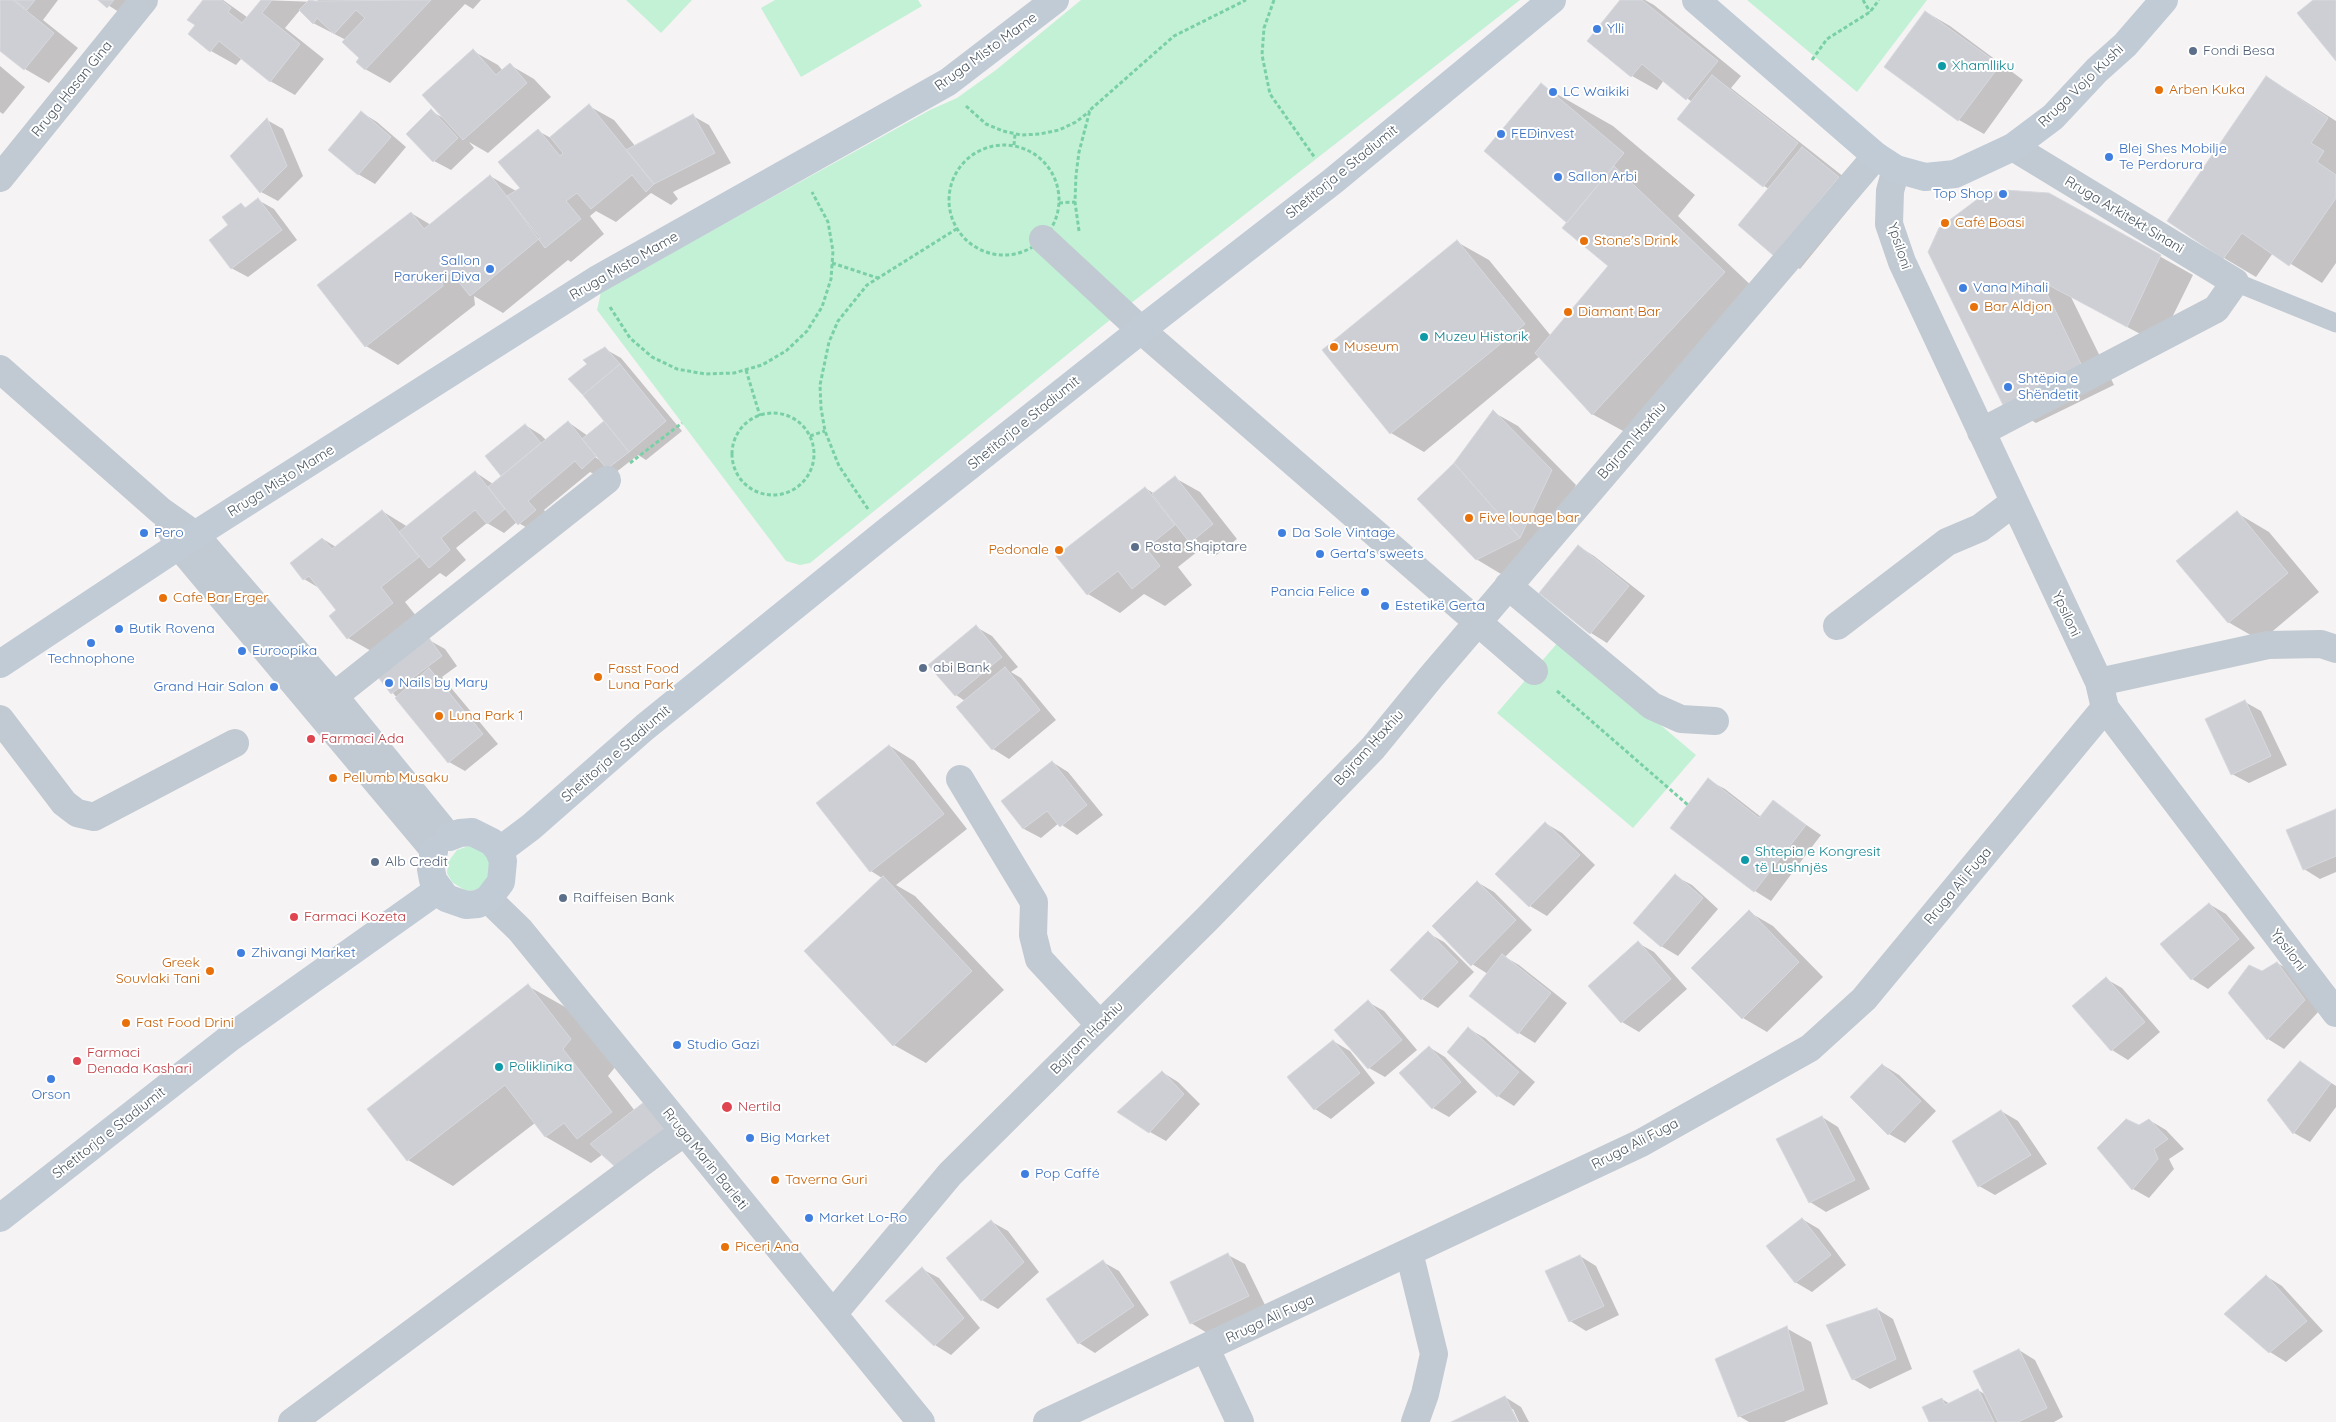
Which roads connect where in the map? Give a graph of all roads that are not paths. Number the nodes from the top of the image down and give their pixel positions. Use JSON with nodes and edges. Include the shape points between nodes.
{"nodes":[{"id":1,"x":144,"y":0,"type":"edge"},
{"id":2,"x":1552,"y":0,"type":"edge"},
{"id":3,"x":1696,"y":0,"type":"edge"},
{"id":4,"x":2164,"y":0,"type":"edge"},
{"id":5,"x":1040,"y":5,"type":"edge"},
{"id":6,"x":2013,"y":148,"type":"junction"},
{"id":7,"x":1886,"y":162,"type":"junction"},
{"id":8,"x":0,"y":178,"type":"edge"},
{"id":9,"x":1043,"y":239,"type":"road end"},
{"id":10,"x":2235,"y":282,"type":"junction"},
{"id":11,"x":2336,"y":323,"type":"edge"},
{"id":12,"x":1141,"y":330,"type":"junction"},
{"id":13,"x":0,"y":370,"type":"edge"},
{"id":14,"x":1981,"y":432,"type":"junction"},
{"id":15,"x":608,"y":480,"type":"road end"},
{"id":16,"x":2014,"y":502,"type":"junction"},
{"id":17,"x":187,"y":541,"type":"junction"},
{"id":18,"x":1508,"y":586,"type":"junction"},
{"id":19,"x":1477,"y":622,"type":"junction"},
{"id":20,"x":1837,"y":626,"type":"dead end"},
{"id":21,"x":2336,"y":649,"type":"edge"},
{"id":22,"x":0,"y":664,"type":"edge"},
{"id":23,"x":1534,"y":671,"type":"road end"},
{"id":24,"x":2099,"y":682,"type":"junction"},
{"id":25,"x":334,"y":696,"type":"junction"},
{"id":26,"x":2105,"y":708,"type":"junction"},
{"id":27,"x":0,"y":719,"type":"edge"},
{"id":28,"x":1715,"y":721,"type":"dead end"},
{"id":29,"x":235,"y":743,"type":"dead end"},
{"id":30,"x":960,"y":780,"type":"dead end"},
{"id":31,"x":442,"y":844,"type":"junction"},
{"id":32,"x":499,"y":851,"type":"junction"},
{"id":33,"x":438,"y":890,"type":"junction"},
{"id":34,"x":488,"y":899,"type":"junction"},
{"id":35,"x":2336,"y":1013,"type":"edge"},
{"id":36,"x":1100,"y":1025,"type":"junction"},
{"id":37,"x":683,"y":1132,"type":"junction"},
{"id":38,"x":0,"y":1218,"type":"edge"},
{"id":39,"x":1409,"y":1252,"type":"junction"},
{"id":40,"x":833,"y":1314,"type":"junction"},
{"id":41,"x":1206,"y":1349,"type":"junction"},
{"id":42,"x":292,"y":1422,"type":"edge"},
{"id":43,"x":921,"y":1422,"type":"edge"},
{"id":44,"x":1047,"y":1422,"type":"edge"},
{"id":45,"x":1240,"y":1422,"type":"edge"},
{"id":46,"x":1415,"y":1422,"type":"edge"}],
"edges":[{"from":1,"to":8,"type":"street","name":"Rruga Hasan Gina"},
{"from":2,"to":12,"type":"main road","name":"Shetitorja e Stadiumit","via":[[1333,181]]},
{"from":3,"to":7,"type":"main road"},
{"from":4,"to":6,"type":"main road","name":"Rruga Vojo Kushi","via":[[2125,45],[2053,117]]},
{"from":5,"to":17,"type":"main road","name":"Rruga Misto Mame","via":[[948,82],[596,280]]},
{"from":6,"to":7,"type":"main road","name":"Rruga Vojo Kushi","via":[[1955,174],[1925,176]]},
{"from":6,"to":10,"type":"street","name":"Rruga Arkitekt Sinani"},
{"from":7,"to":14,"type":"street","name":"Ypsiloni","via":[[1890,191],[1889,224],[1902,262]]},
{"from":7,"to":18,"type":"street","name":"Bajram Haxhiu"},
{"from":9,"to":12,"type":"street"},
{"from":10,"to":11,"type":"lane"},
{"from":10,"to":14,"type":"street","via":[[2216,309]]},
{"from":12,"to":19,"type":"street"},
{"from":12,"to":32,"type":"main road","name":"Shetitorja e Stadiumit","via":[[886,532]]},
{"from":13,"to":17,"type":"street","via":[[161,511]]},
{"from":14,"to":16,"type":"street","name":"Ypsiloni"},
{"from":15,"to":25,"type":"street"},
{"from":16,"to":20,"type":"street","via":[[1980,528],[1947,542]]},
{"from":16,"to":24,"type":"street","name":"Ypsiloni"},
{"from":17,"to":22,"type":"main road","name":"Rruga Misto Mame"},
{"from":17,"to":25,"type":"street"},
{"from":17,"to":31,"type":"street"},
{"from":18,"to":19,"type":"street","name":"Bajram Haxhiu"},
{"from":18,"to":28,"type":"street","via":[[1652,706],[1681,719]]},
{"from":19,"to":23,"type":"street"},
{"from":19,"to":36,"type":"street","name":"Bajram Haxhiu","via":[[1372,748]]},
{"from":21,"to":24,"type":"street","via":[[2321,644],[2268,645]]},
{"from":24,"to":26,"type":"street","name":"Ypsiloni"},
{"from":25,"to":31,"type":"street"},
{"from":26,"to":35,"type":"street","name":"Ypsiloni"},
{"from":26,"to":39,"type":"street","name":"Rruga Ali Fuga","via":[[1864,999],[1810,1048],[1641,1143]]},
{"from":27,"to":29,"type":"street","via":[[64,803],[77,813],[94,817]]},
{"from":30,"to":36,"type":"street","via":[[1034,902],[1032,935],[1039,959]]},
{"from":31,"to":32,"type":"main road","via":[[460,833],[472,832],[492,842]]},
{"from":31,"to":33,"type":"main road","via":[[431,869]]},
{"from":32,"to":34,"type":"main road","via":[[503,861],[502,877],[496,892]]},
{"from":33,"to":34,"type":"main road","via":[[450,900],[466,905]]},
{"from":33,"to":38,"type":"main road","name":"Shetitorja e Stadiumit","via":[[232,1036]]},
{"from":34,"to":37,"type":"street","name":"Rruga Marin Barleti","via":[[520,930]]},
{"from":36,"to":40,"type":"street","name":"Bajram Haxhiu","via":[[950,1174]]},
{"from":37,"to":40,"type":"street","name":"Rruga Marin Barleti"},
{"from":37,"to":42,"type":"street"},
{"from":39,"to":41,"type":"street","name":"Rruga Ali Fuga"},
{"from":39,"to":46,"type":"street","via":[[1434,1354]]},
{"from":40,"to":43,"type":"street","name":"Rruga Marin Barleti"},
{"from":41,"to":44,"type":"street","name":"Rruga Ali Fuga"},
{"from":41,"to":45,"type":"street"}]}
